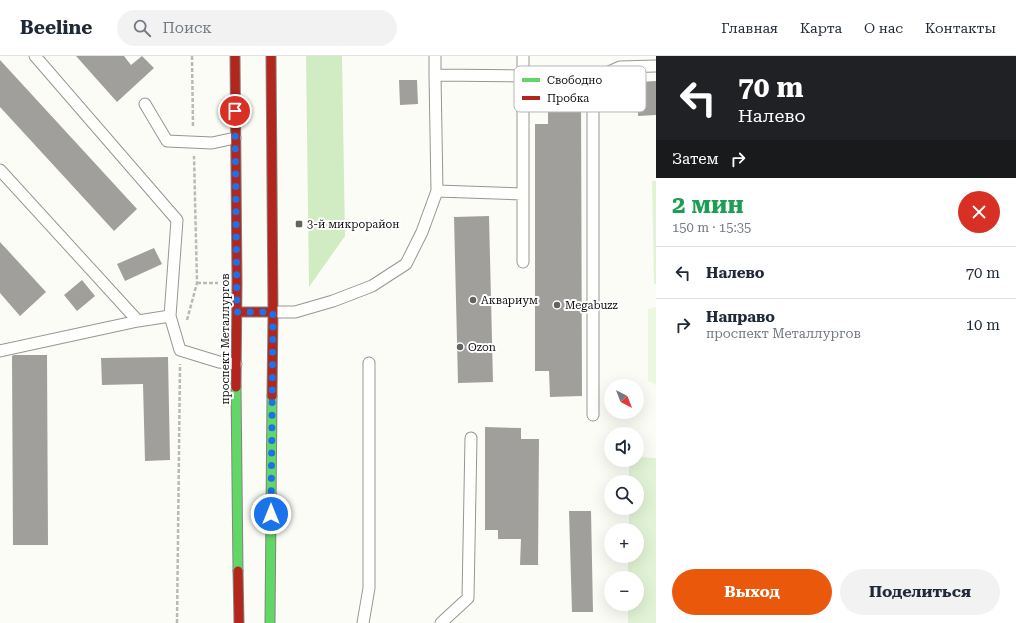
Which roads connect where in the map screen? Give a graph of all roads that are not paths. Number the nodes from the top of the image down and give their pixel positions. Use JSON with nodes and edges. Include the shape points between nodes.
{"nodes":[{"id":1,"x":35,"y":56,"type":"edge"},
{"id":2,"x":235,"y":56,"type":"edge"},
{"id":3,"x":271,"y":56,"type":"edge"},
{"id":4,"x":435,"y":56,"type":"edge"},
{"id":5,"x":646,"y":66,"type":"edge"},
{"id":6,"x":656,"y":66,"type":"edge"},
{"id":7,"x":435,"y":75,"type":"junction"},
{"id":8,"x":514,"y":76,"type":"edge"},
{"id":9,"x":145,"y":104,"type":"dead end"},
{"id":10,"x":523,"y":112,"type":"edge"},
{"id":11,"x":593,"y":112,"type":"edge"},
{"id":12,"x":235,"y":138,"type":"junction"},
{"id":13,"x":0,"y":170,"type":"edge"},
{"id":14,"x":437,"y":192,"type":"junction"},
{"id":15,"x":523,"y":194,"type":"junction"},
{"id":16,"x":523,"y":262,"type":"dead end"},
{"id":17,"x":237,"y":312,"type":"junction"},
{"id":18,"x":273,"y":312,"type":"junction"},
{"id":19,"x":170,"y":316,"type":"junction"},
{"id":20,"x":138,"y":321,"type":"junction"},
{"id":21,"x":0,"y":351,"type":"edge"},
{"id":22,"x":369,"y":363,"type":"dead end"},
{"id":23,"x":236,"y":364,"type":"junction"},
{"id":24,"x":593,"y":414,"type":"dead end"},
{"id":25,"x":471,"y":438,"type":"dead end"},
{"id":26,"x":239,"y":623,"type":"edge"},
{"id":27,"x":270,"y":623,"type":"edge"},
{"id":28,"x":363,"y":623,"type":"edge"},
{"id":29,"x":441,"y":623,"type":"edge"}],
"edges":[{"from":1,"to":19,"type":"lane","via":[[177,220]]},
{"from":2,"to":12,"type":"main road","name":"проспект Металлургов"},
{"from":3,"to":18,"type":"main road"},
{"from":4,"to":7,"type":"lane"},
{"from":5,"to":6,"type":"lane"},
{"from":7,"to":8,"type":"lane"},
{"from":7,"to":14,"type":"lane"},
{"from":9,"to":12,"type":"lane","via":[[167,141],[212,143]]},
{"from":10,"to":15,"type":"lane"},
{"from":11,"to":24,"type":"lane"},
{"from":12,"to":17,"type":"main road","name":"проспект Металлургов"},
{"from":13,"to":20,"type":"lane"},
{"from":14,"to":15,"type":"lane"},
{"from":14,"to":18,"type":"lane","via":[[422,232],[406,264],[372,286],[333,301],[295,312]]},
{"from":15,"to":16,"type":"lane"},
{"from":17,"to":18,"type":"main road"},
{"from":17,"to":23,"type":"main road","name":"проспект Металлургов"},
{"from":18,"to":27,"type":"main road"},
{"from":19,"to":20,"type":"lane"},
{"from":19,"to":23,"type":"lane","via":[[180,350],[219,362]]},
{"from":20,"to":21,"type":"lane"},
{"from":22,"to":28,"type":"lane","via":[[369,588]]},
{"from":23,"to":26,"type":"main road","name":"проспект Металлургов"},
{"from":25,"to":29,"type":"lane","via":[[468,598]]}]}
